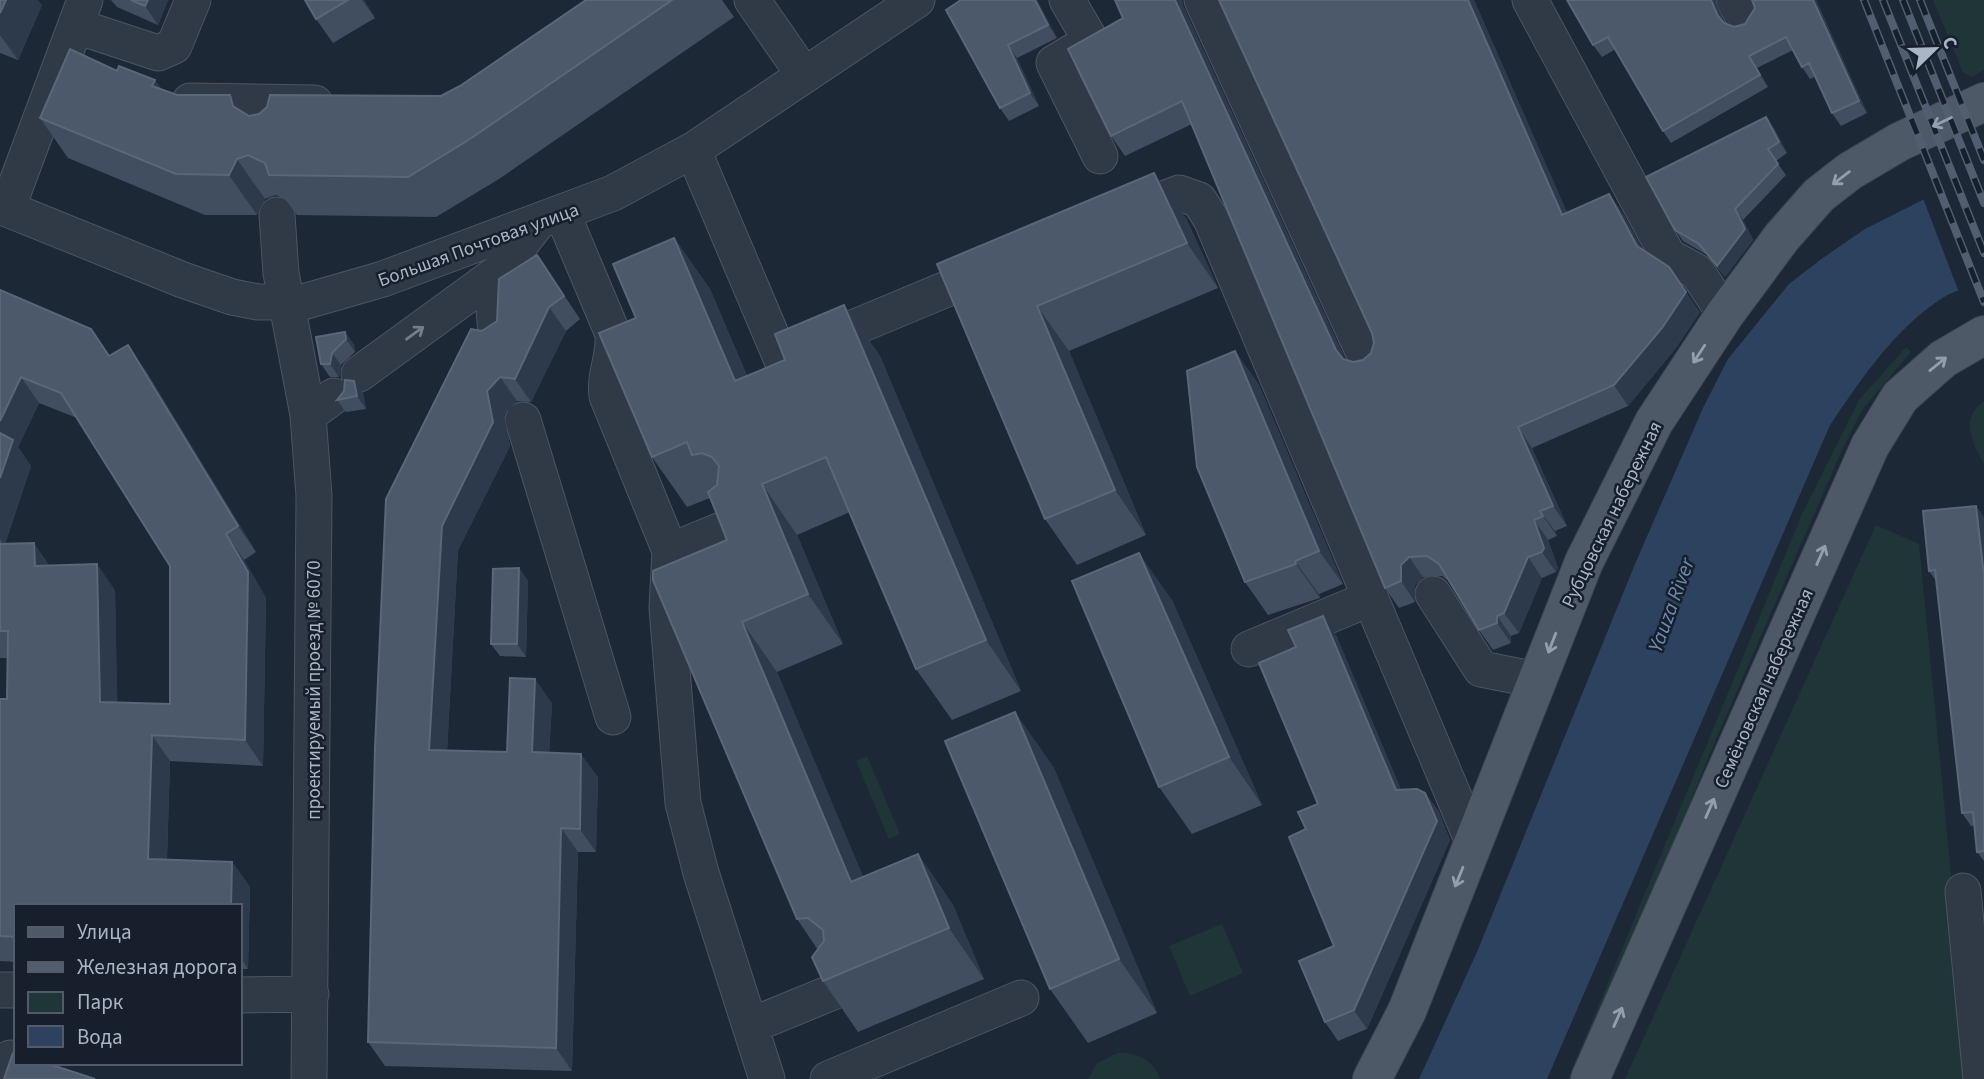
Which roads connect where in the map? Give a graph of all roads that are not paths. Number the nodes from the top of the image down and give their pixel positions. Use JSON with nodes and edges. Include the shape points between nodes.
{"nodes":[{"id":1,"x":193,"y":0,"type":"edge"},
{"id":2,"x":752,"y":0,"type":"edge"},
{"id":3,"x":917,"y":0,"type":"edge"},
{"id":4,"x":1067,"y":0,"type":"edge"},
{"id":5,"x":1202,"y":0,"type":"edge"},
{"id":6,"x":1530,"y":0,"type":"edge"},
{"id":7,"x":76,"y":17,"type":"edge"},
{"id":8,"x":107,"y":70,"type":"edge"},
{"id":9,"x":804,"y":75,"type":"junction"},
{"id":10,"x":158,"y":89,"type":"edge"},
{"id":11,"x":1984,"y":102,"type":"edge"},
{"id":12,"x":346,"y":103,"type":"edge"},
{"id":13,"x":693,"y":150,"type":"junction"},
{"id":14,"x":1100,"y":156,"type":"dead end"},
{"id":15,"x":3,"y":208,"type":"edge"},
{"id":16,"x":277,"y":215,"type":"edge"},
{"id":17,"x":550,"y":218,"type":"junction"},
{"id":18,"x":1091,"y":228,"type":"edge"},
{"id":19,"x":1016,"y":260,"type":"edge"},
{"id":20,"x":499,"y":272,"type":"junction"},
{"id":21,"x":286,"y":304,"type":"junction"},
{"id":22,"x":1725,"y":314,"type":"junction"},
{"id":23,"x":496,"y":335,"type":"edge"},
{"id":24,"x":1984,"y":335,"type":"edge"},
{"id":25,"x":1368,"y":362,"type":"edge"},
{"id":26,"x":359,"y":373,"type":"dead end"},
{"id":27,"x":523,"y":420,"type":"dead end"},
{"id":28,"x":736,"y":524,"type":"edge"},
{"id":29,"x":670,"y":551,"type":"junction"},
{"id":30,"x":1433,"y":594,"type":"dead end"},
{"id":31,"x":1371,"y":598,"type":"junction"},
{"id":32,"x":1249,"y":649,"type":"dead end"},
{"id":33,"x":1538,"y":680,"type":"junction"},
{"id":34,"x":613,"y":717,"type":"dead end"},
{"id":35,"x":1473,"y":842,"type":"junction"},
{"id":36,"x":1963,"y":891,"type":"dead end"},
{"id":37,"x":840,"y":989,"type":"edge"},
{"id":38,"x":242,"y":995,"type":"edge"},
{"id":39,"x":311,"y":995,"type":"junction"},
{"id":40,"x":1021,"y":998,"type":"dead end"},
{"id":41,"x":750,"y":1027,"type":"junction"},
{"id":42,"x":14,"y":1059,"type":"edge"},
{"id":43,"x":3,"y":1079,"type":"edge"},
{"id":44,"x":309,"y":1079,"type":"edge"},
{"id":45,"x":767,"y":1079,"type":"edge"},
{"id":46,"x":828,"y":1079,"type":"edge"},
{"id":47,"x":1372,"y":1079,"type":"edge"},
{"id":48,"x":1591,"y":1079,"type":"edge"},
{"id":49,"x":1981,"y":1079,"type":"edge"}],
"edges":[{"from":1,"to":7,"type":"street","via":[[174,46],[158,53]]},
{"from":2,"to":9,"type":"street"},
{"from":3,"to":9,"type":"street","name":"Большая Почтовая улица"},
{"from":4,"to":14,"type":"street","via":[[1091,41],[1054,63]]},
{"from":5,"to":25,"type":"street"},
{"from":6,"to":22,"type":"street","via":[[1668,256],[1697,272]]},
{"from":7,"to":8,"type":"street"},
{"from":7,"to":15,"type":"street"},
{"from":9,"to":13,"type":"street","name":"Большая Почтовая улица"},
{"from":10,"to":12,"type":"street","via":[[196,103],[278,119]]},
{"from":11,"to":22,"type":"main road","name":"Рубцовская набережная","one_way":true,"via":[[1899,142],[1819,195]]},
{"from":13,"to":17,"type":"street","name":"Большая Почтовая улица","via":[[613,193]]},
{"from":13,"to":19,"type":"street","via":[[781,358]]},
{"from":15,"to":21,"type":"street","name":"Большая Почтовая улица","via":[[232,297]]},
{"from":16,"to":21,"type":"street","name":"проектируемый проезд № 6070"},
{"from":17,"to":20,"type":"street"},
{"from":17,"to":21,"type":"street","name":"Большая Почтовая улица","via":[[337,294]]},
{"from":17,"to":29,"type":"street","via":[[613,334],[607,396]]},
{"from":18,"to":31,"type":"street","via":[[1167,196],[1179,193],[1199,200]]},
{"from":20,"to":23,"type":"street"},
{"from":26,"to":20,"type":"street","one_way":true},
{"from":21,"to":39,"type":"street","name":"проектируемый проезд № 6070","via":[[321,406],[314,496]]},
{"from":22,"to":33,"type":"main road","name":"Рубцовская набережная","one_way":true,"via":[[1654,422],[1584,562]]},
{"from":48,"to":24,"type":"main road","name":"Семёновская набережная","one_way":true,"via":[[1870,446],[1900,397],[1943,359]]},
{"from":27,"to":34,"type":"street"},
{"from":28,"to":29,"type":"street"},
{"from":29,"to":41,"type":"street","via":[[667,608],[683,803]]},
{"from":30,"to":33,"type":"street","via":[[1481,668]]},
{"from":31,"to":32,"type":"street"},
{"from":31,"to":35,"type":"street"},
{"from":33,"to":35,"type":"main road","name":"Рубцовская набережная"},
{"from":35,"to":47,"type":"main road","name":"Рубцовская набережная","one_way":true,"via":[[1407,1011]]},
{"from":36,"to":49,"type":"street"},
{"from":37,"to":41,"type":"street"},
{"from":38,"to":39,"type":"street"},
{"from":39,"to":44,"type":"street","name":"проектируемый проезд № 6070"},
{"from":40,"to":46,"type":"street"},
{"from":41,"to":45,"type":"street"},
{"from":42,"to":43,"type":"street","via":[[10,1058]]}]}
